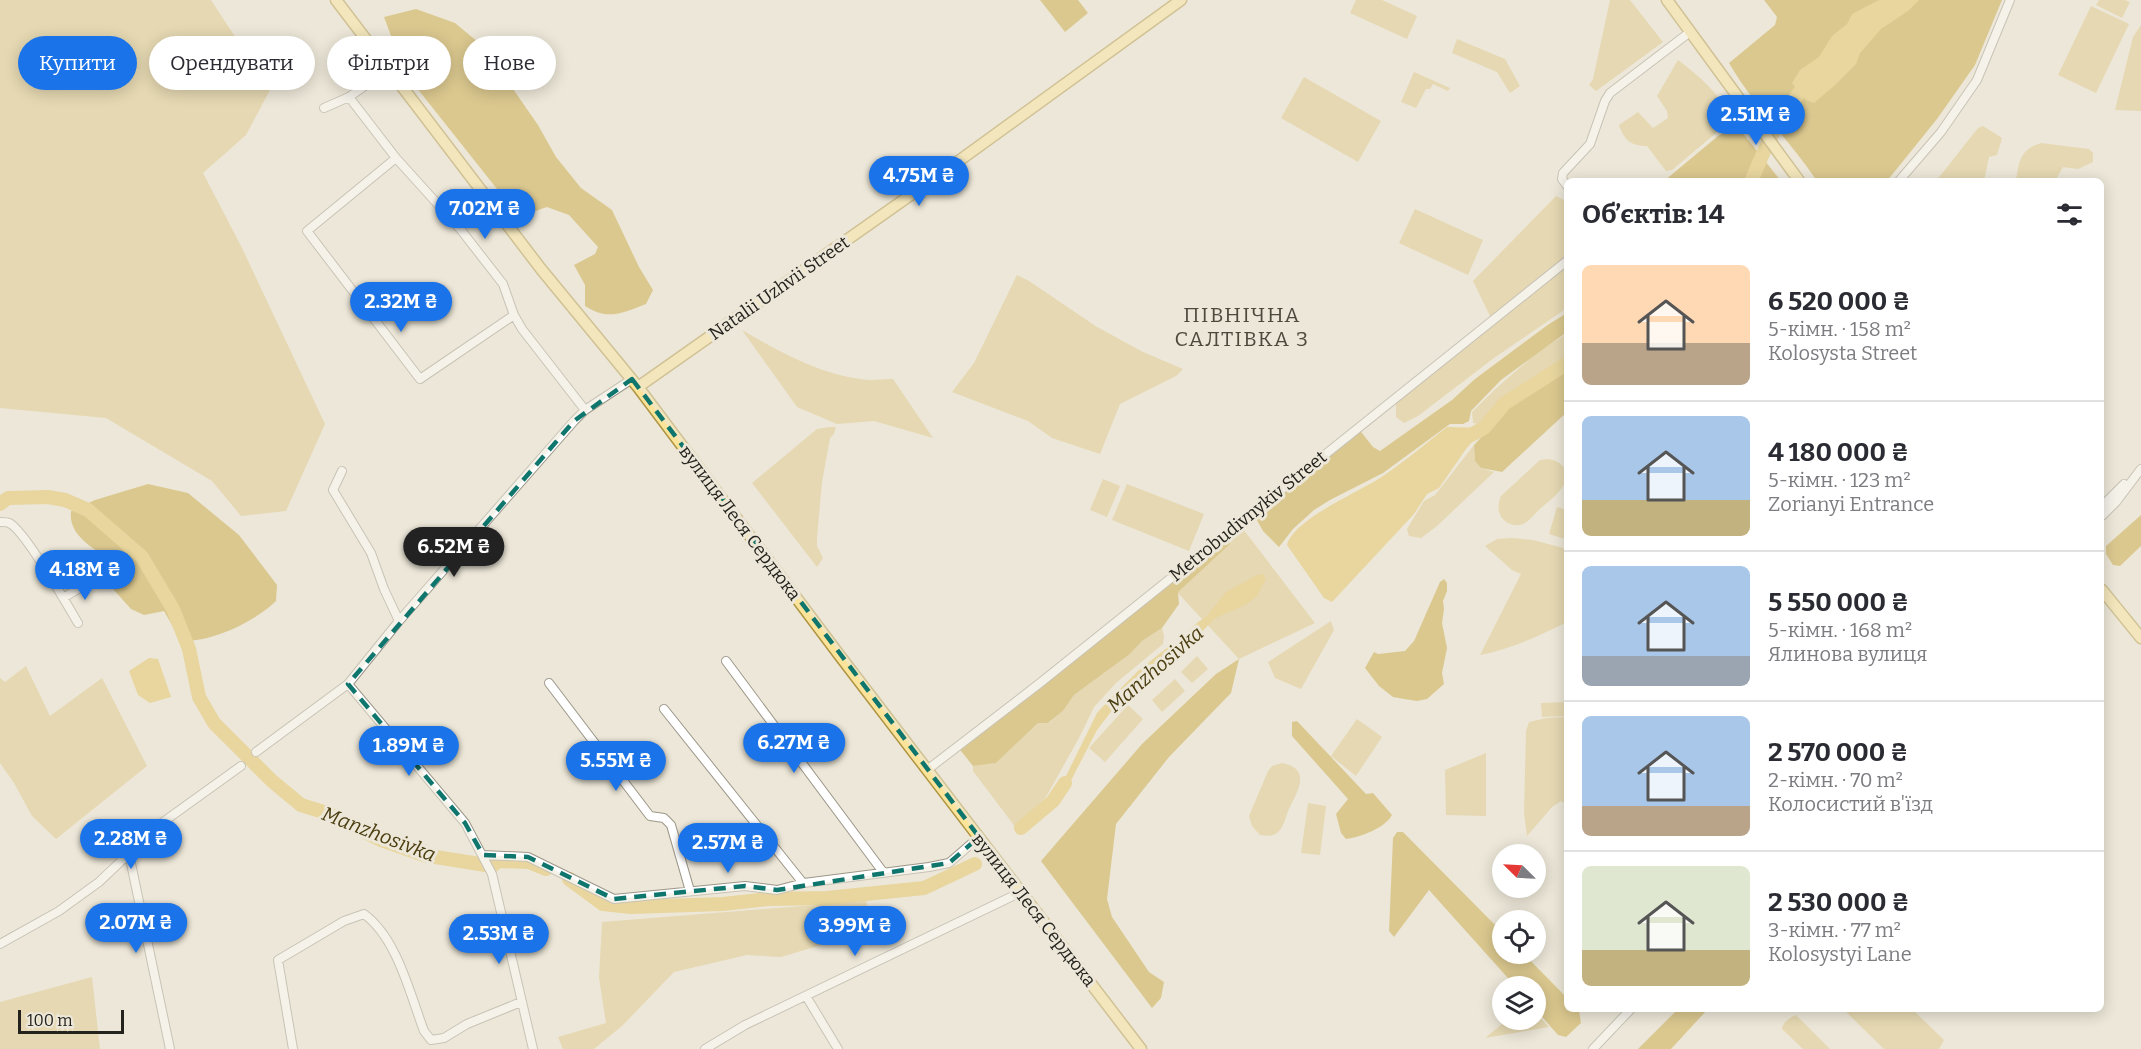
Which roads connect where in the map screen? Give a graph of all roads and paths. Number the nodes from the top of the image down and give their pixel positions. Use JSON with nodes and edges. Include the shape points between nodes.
{"nodes":[{"id":1,"x":336,"y":0,"type":"edge"},
{"id":2,"x":1181,"y":0,"type":"edge"},
{"id":3,"x":1667,"y":0,"type":"edge"},
{"id":4,"x":2010,"y":0,"type":"edge"},
{"id":5,"x":1690,"y":32,"type":"junction"},
{"id":6,"x":364,"y":36,"type":"edge"},
{"id":7,"x":360,"y":90,"type":"edge"},
{"id":8,"x":405,"y":90,"type":"edge"},
{"id":9,"x":349,"y":98,"type":"junction"},
{"id":10,"x":324,"y":108,"type":"dead end"},
{"id":11,"x":396,"y":158,"type":"junction"},
{"id":12,"x":1797,"y":178,"type":"edge"},
{"id":13,"x":1901,"y":178,"type":"edge"},
{"id":14,"x":1564,"y":182,"type":"edge"},
{"id":15,"x":1564,"y":263,"type":"edge"},
{"id":16,"x":514,"y":315,"type":"junction"},
{"id":17,"x":635,"y":383,"type":"junction"},
{"id":18,"x":585,"y":410,"type":"junction"},
{"id":19,"x":2141,"y":468,"type":"edge"},
{"id":20,"x":342,"y":471,"type":"dead end"},
{"id":21,"x":2104,"y":504,"type":"edge"},
{"id":22,"x":2104,"y":514,"type":"edge"},
{"id":23,"x":0,"y":522,"type":"edge"},
{"id":24,"x":93,"y":580,"type":"dead end"},
{"id":25,"x":2104,"y":588,"type":"edge"},
{"id":26,"x":2104,"y":592,"type":"edge"},
{"id":27,"x":63,"y":598,"type":"junction"},
{"id":28,"x":2112,"y":601,"type":"junction"},
{"id":29,"x":399,"y":621,"type":"junction"},
{"id":30,"x":78,"y":623,"type":"dead end"},
{"id":31,"x":2141,"y":638,"type":"edge"},
{"id":32,"x":726,"y":661,"type":"dead end"},
{"id":33,"x":549,"y":683,"type":"dead end"},
{"id":34,"x":348,"y":684,"type":"junction"},
{"id":35,"x":664,"y":709,"type":"dead end"},
{"id":36,"x":256,"y":752,"type":"dead end"},
{"id":37,"x":242,"y":766,"type":"dead end"},
{"id":38,"x":927,"y":770,"type":"junction"},
{"id":39,"x":982,"y":841,"type":"junction"},
{"id":40,"x":129,"y":854,"type":"junction"},
{"id":41,"x":485,"y":857,"type":"junction"},
{"id":42,"x":883,"y":872,"type":"junction"},
{"id":43,"x":803,"y":883,"type":"junction"},
{"id":44,"x":690,"y":891,"type":"junction"},
{"id":45,"x":1021,"y":892,"type":"junction"},
{"id":46,"x":0,"y":944,"type":"edge"},
{"id":47,"x":806,"y":996,"type":"junction"},
{"id":48,"x":521,"y":1002,"type":"junction"},
{"id":49,"x":1628,"y":1012,"type":"edge"},
{"id":50,"x":170,"y":1049,"type":"edge"},
{"id":51,"x":293,"y":1049,"type":"edge"},
{"id":52,"x":533,"y":1049,"type":"edge"},
{"id":53,"x":705,"y":1049,"type":"edge"},
{"id":54,"x":838,"y":1049,"type":"edge"},
{"id":55,"x":1141,"y":1049,"type":"edge"},
{"id":56,"x":1593,"y":1049,"type":"edge"}],
"edges":[{"from":1,"to":6,"type":"main road","name":"вулиця Леся Сердюка"},
{"from":2,"to":17,"type":"main road","name":"Natalii Uzhvii Street","via":[[941,174]]},
{"from":3,"to":5,"type":"main road"},
{"from":4,"to":13,"type":"street","via":[[1977,80],[1941,132]]},
{"from":5,"to":12,"type":"main road"},
{"from":5,"to":14,"type":"street","via":[[1610,93],[1590,144],[1563,173]]},
{"from":7,"to":9,"type":"street"},
{"from":8,"to":17,"type":"main road","name":"вулиця Леся Сердюка","via":[[541,269]]},
{"from":9,"to":10,"type":"street"},
{"from":9,"to":11,"type":"street"},
{"from":11,"to":16,"type":"street","via":[[503,284]]},
{"from":11,"to":16,"type":"street","via":[[307,231],[420,380]]},
{"from":15,"to":38,"type":"street","name":"Metrobudivnykiv Street"},
{"from":16,"to":18,"type":"street"},
{"from":17,"to":18,"type":"street"},
{"from":17,"to":38,"type":"main road","name":"вулиця Леся Сердюка"},
{"from":18,"to":29,"type":"street"},
{"from":19,"to":21,"type":"street"},
{"from":19,"to":22,"type":"street"},
{"from":20,"to":29,"type":"street","via":[[333,490],[371,553]]},
{"from":23,"to":27,"type":"street","via":[[15,527]]},
{"from":24,"to":27,"type":"street"},
{"from":25,"to":28,"type":"main road"},
{"from":26,"to":28,"type":"main road"},
{"from":27,"to":30,"type":"street"},
{"from":28,"to":31,"type":"main road"},
{"from":29,"to":34,"type":"street"},
{"from":32,"to":42,"type":"street"},
{"from":33,"to":44,"type":"street","via":[[650,816],[664,818],[671,825]]},
{"from":34,"to":36,"type":"street"},
{"from":34,"to":41,"type":"street","via":[[465,823]]},
{"from":35,"to":43,"type":"street"},
{"from":37,"to":40,"type":"street","via":[[159,825]]},
{"from":38,"to":39,"type":"main road","name":"вулиця Леся Сердюка"},
{"from":39,"to":42,"type":"street","via":[[949,863]]},
{"from":39,"to":45,"type":"main road","name":"вулиця Леся Сердюка"},
{"from":40,"to":46,"type":"street","via":[[59,911]]},
{"from":40,"to":50,"type":"street"},
{"from":41,"to":44,"type":"street","via":[[528,857],[614,899]]},
{"from":41,"to":48,"type":"street"},
{"from":42,"to":43,"type":"street"},
{"from":43,"to":44,"type":"street","via":[[777,890],[745,886]]},
{"from":45,"to":47,"type":"street"},
{"from":45,"to":55,"type":"main road","name":"вулиця Леся Сердюка"},
{"from":47,"to":53,"type":"street"},
{"from":47,"to":54,"type":"street"},
{"from":48,"to":51,"type":"street","via":[[444,1038],[430,1040],[393,949],[374,921],[364,914],[344,921],[278,960]]},
{"from":48,"to":52,"type":"street"},
{"from":49,"to":56,"type":"street"}]}
